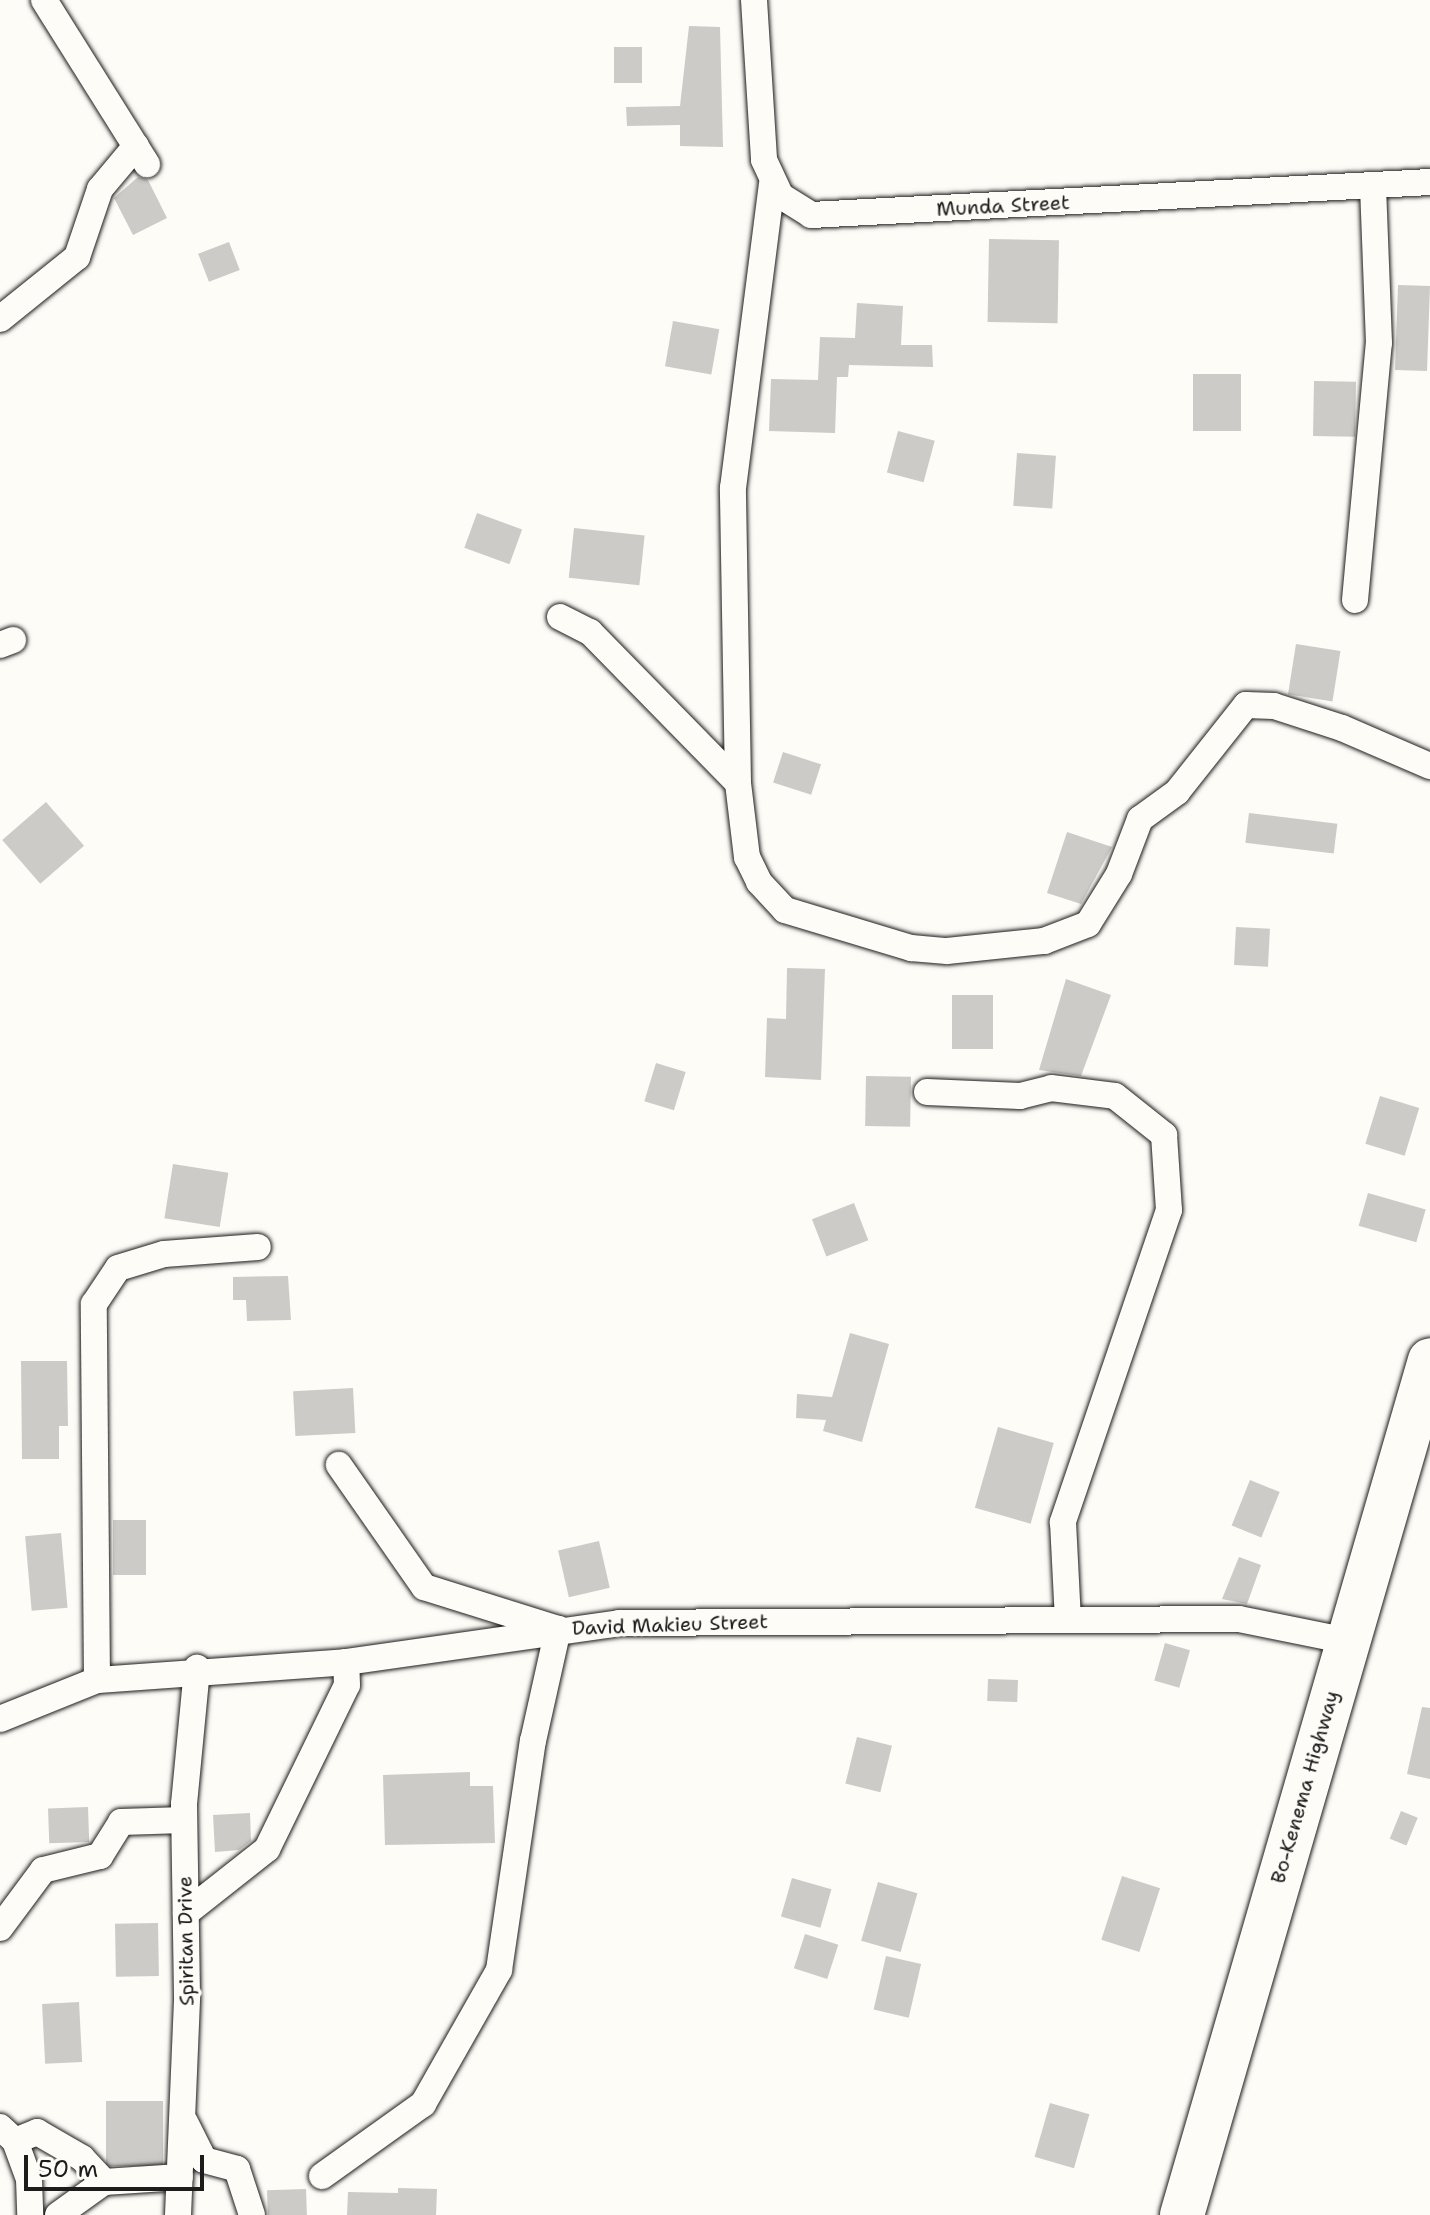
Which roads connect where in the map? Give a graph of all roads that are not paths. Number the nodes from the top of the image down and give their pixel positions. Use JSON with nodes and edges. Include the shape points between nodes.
{"nodes":[{"id":1,"x":44,"y":0,"type":"edge"},
{"id":2,"x":754,"y":0,"type":"edge"},
{"id":3,"x":1430,"y":182,"type":"edge"},
{"id":4,"x":772,"y":184,"type":"junction"},
{"id":5,"x":1373,"y":185,"type":"junction"},
{"id":6,"x":0,"y":319,"type":"edge"},
{"id":7,"x":1355,"y":600,"type":"dead end"},
{"id":8,"x":560,"y":617,"type":"dead end"},
{"id":9,"x":1430,"y":766,"type":"edge"},
{"id":10,"x":738,"y":783,"type":"junction"},
{"id":11,"x":927,"y":1092,"type":"dead end"},
{"id":12,"x":258,"y":1247,"type":"dead end"},
{"id":13,"x":1430,"y":1360,"type":"edge"},
{"id":14,"x":339,"y":1465,"type":"dead end"},
{"id":15,"x":1068,"y":1620,"type":"junction"},
{"id":16,"x":558,"y":1629,"type":"junction"},
{"id":17,"x":1348,"y":1641,"type":"junction"},
{"id":18,"x":346,"y":1662,"type":"junction"},
{"id":19,"x":197,"y":1668,"type":"junction"},
{"id":20,"x":97,"y":1680,"type":"junction"},
{"id":21,"x":0,"y":1719,"type":"edge"},
{"id":22,"x":184,"y":1820,"type":"junction"},
{"id":23,"x":186,"y":1913,"type":"junction"},
{"id":24,"x":0,"y":1928,"type":"edge"},
{"id":25,"x":184,"y":2119,"type":"junction"},
{"id":26,"x":11,"y":2131,"type":"edge"},
{"id":27,"x":322,"y":2176,"type":"dead end"},
{"id":28,"x":180,"y":2177,"type":"junction"},
{"id":29,"x":104,"y":2182,"type":"junction"},
{"id":30,"x":30,"y":2215,"type":"edge"},
{"id":31,"x":58,"y":2215,"type":"edge"},
{"id":32,"x":178,"y":2215,"type":"edge"},
{"id":33,"x":252,"y":2215,"type":"edge"},
{"id":34,"x":1182,"y":2215,"type":"edge"}],
"edges":[{"from":1,"to":6,"type":"street","via":[[142,155],[100,189],[77,257]]},
{"from":2,"to":4,"type":"street","via":[[764,160]]},
{"from":3,"to":5,"type":"street","name":"Munda Street"},
{"from":4,"to":5,"type":"street","name":"Munda Street","via":[[797,209],[845,215]]},
{"from":4,"to":10,"type":"street","via":[[733,488]]},
{"from":5,"to":7,"type":"street","via":[[1379,343]]},
{"from":8,"to":10,"type":"street","via":[[590,632]]},
{"from":9,"to":10,"type":"street","via":[[1342,728],[1274,706],[1246,705],[1177,792],[1140,819],[1119,874],[1088,924],[1044,941],[947,951],[911,948],[785,910],[759,882],[747,857]]},
{"from":11,"to":15,"type":"street","via":[[1020,1096],[1051,1088],[1115,1096],[1164,1135],[1169,1210],[1063,1522]]},
{"from":12,"to":20,"type":"street","via":[[164,1254],[118,1268],[94,1304]]},
{"from":13,"to":17,"type":"highway","name":"Bo-Kenema Highway"},
{"from":14,"to":16,"type":"street","via":[[424,1587]]},
{"from":15,"to":16,"type":"street","name":"David Makieu Street"},
{"from":15,"to":17,"type":"street","name":"David Makieu Street","via":[[1239,1619]]},
{"from":16,"to":18,"type":"street","name":"David Makieu Street"},
{"from":16,"to":27,"type":"street","via":[[533,1741],[499,1970],[423,2104]]},
{"from":17,"to":34,"type":"highway","name":"Bo-Kenema Highway"},
{"from":18,"to":19,"type":"street","name":"David Makieu Street"},
{"from":18,"to":23,"type":"street","via":[[347,1685],[267,1849]]},
{"from":19,"to":20,"type":"street","name":"David Makieu Street"},
{"from":19,"to":22,"type":"street","name":"Spiritan Drive"},
{"from":20,"to":21,"type":"street","name":"David Makieu Street"},
{"from":22,"to":23,"type":"street","name":"Spiritan Drive"},
{"from":22,"to":24,"type":"street","via":[[121,1822],[100,1856],[43,1870]]},
{"from":23,"to":25,"type":"street","name":"Spiritan Drive"},
{"from":25,"to":28,"type":"street","name":"Spiritan Drive"},
{"from":25,"to":33,"type":"street","via":[[204,2160],[237,2169]]},
{"from":26,"to":29,"type":"street","via":[[37,2132],[82,2158]]},
{"from":26,"to":30,"type":"street","via":[[29,2179]]},
{"from":28,"to":29,"type":"street"},
{"from":28,"to":32,"type":"street","name":"Spiritan Drive"},
{"from":29,"to":31,"type":"street"}]}
